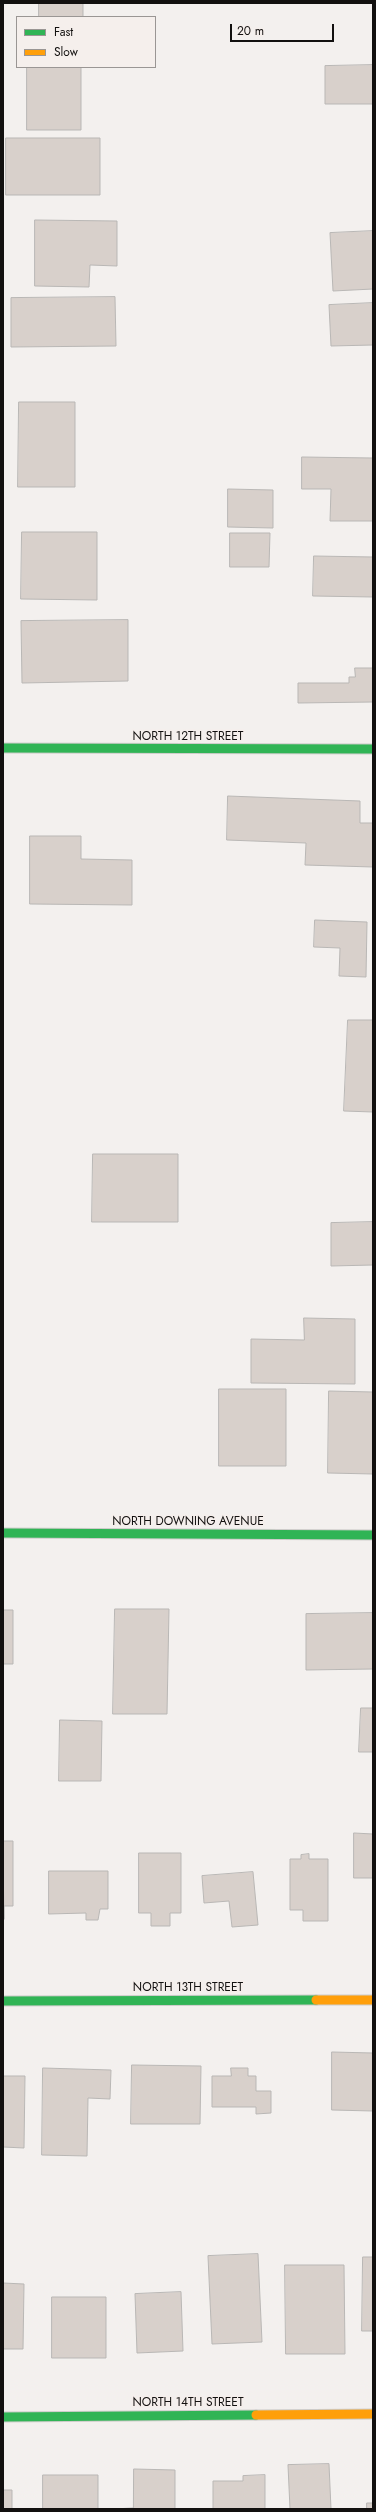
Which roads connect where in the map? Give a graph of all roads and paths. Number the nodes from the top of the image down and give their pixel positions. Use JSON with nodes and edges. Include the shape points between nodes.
{"nodes":[{"id":1,"x":3,"y":748,"type":"edge"},
{"id":2,"x":373,"y":749,"type":"edge"},
{"id":3,"x":3,"y":1533,"type":"edge"},
{"id":4,"x":373,"y":1534,"type":"edge"},
{"id":5,"x":373,"y":2000,"type":"edge"},
{"id":6,"x":3,"y":2001,"type":"edge"},
{"id":7,"x":373,"y":2414,"type":"edge"},
{"id":8,"x":3,"y":2416,"type":"edge"}],
"edges":[{"from":1,"to":2,"type":"street","name":"NORTH 12TH STREET"},
{"from":3,"to":4,"type":"street","name":"NORTH DOWNING AVENUE"},
{"from":5,"to":6,"type":"street","name":"NORTH 13TH STREET"},
{"from":7,"to":8,"type":"street","name":"NORTH 14TH STREET"}]}
